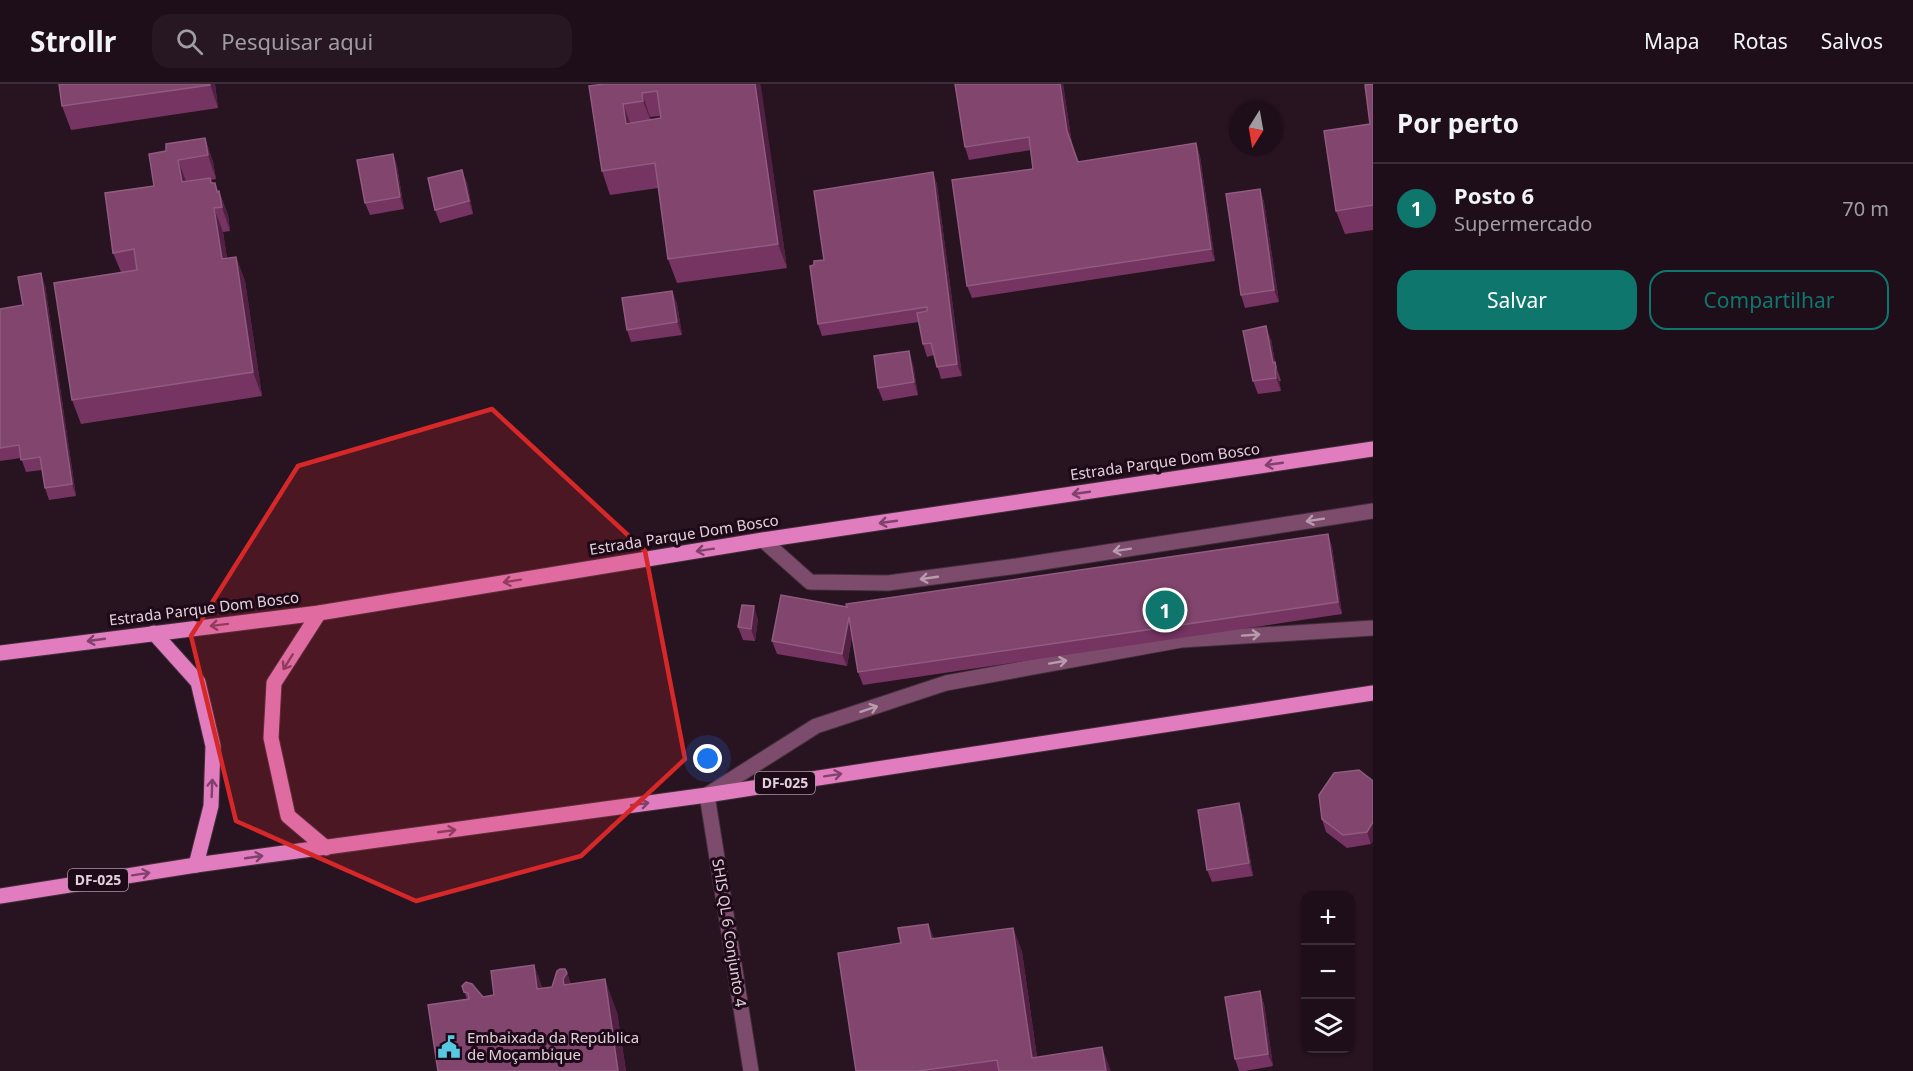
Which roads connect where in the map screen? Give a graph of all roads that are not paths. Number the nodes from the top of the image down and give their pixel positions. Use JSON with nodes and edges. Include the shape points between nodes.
{"nodes":[{"id":1,"x":1373,"y":449,"type":"edge"},
{"id":2,"x":1373,"y":512,"type":"edge"},
{"id":3,"x":763,"y":540,"type":"junction"},
{"id":4,"x":319,"y":613,"type":"junction"},
{"id":5,"x":1373,"y":628,"type":"edge"},
{"id":6,"x":154,"y":633,"type":"junction"},
{"id":7,"x":0,"y":653,"type":"edge"},
{"id":8,"x":1373,"y":693,"type":"edge"},
{"id":9,"x":707,"y":795,"type":"junction"},
{"id":10,"x":326,"y":848,"type":"junction"},
{"id":11,"x":196,"y":865,"type":"junction"},
{"id":12,"x":0,"y":896,"type":"edge"},
{"id":13,"x":751,"y":1071,"type":"edge"}],
"edges":[{"from":1,"to":3,"type":"main road","name":"Estrada Parque Dom Bosco","one_way":true},
{"from":2,"to":3,"type":"street","one_way":true,"via":[[888,583],[810,582]]},
{"from":3,"to":4,"type":"main road","name":"Estrada Parque Dom Bosco","one_way":true},
{"from":4,"to":6,"type":"main road","name":"Estrada Parque Dom Bosco","one_way":true},
{"from":4,"to":10,"type":"main road","one_way":true,"via":[[274,683],[271,738],[288,816]]},
{"from":9,"to":5,"type":"street","one_way":true,"via":[[816,726],[946,683],[1181,640]]},
{"from":6,"to":7,"type":"main road","name":"Estrada Parque Dom Bosco","one_way":true},
{"from":11,"to":6,"type":"main road","one_way":true,"via":[[211,806],[213,746],[198,682]]},
{"from":9,"to":8,"type":"main road","number":"DF-025","one_way":true},
{"from":10,"to":9,"type":"main road","number":"DF-025","one_way":true},
{"from":9,"to":13,"type":"street","name":"SHIS QL 6 Conjunto 4"},
{"from":11,"to":10,"type":"main road","number":"DF-025","one_way":true},
{"from":12,"to":11,"type":"main road","number":"DF-025","one_way":true}]}
